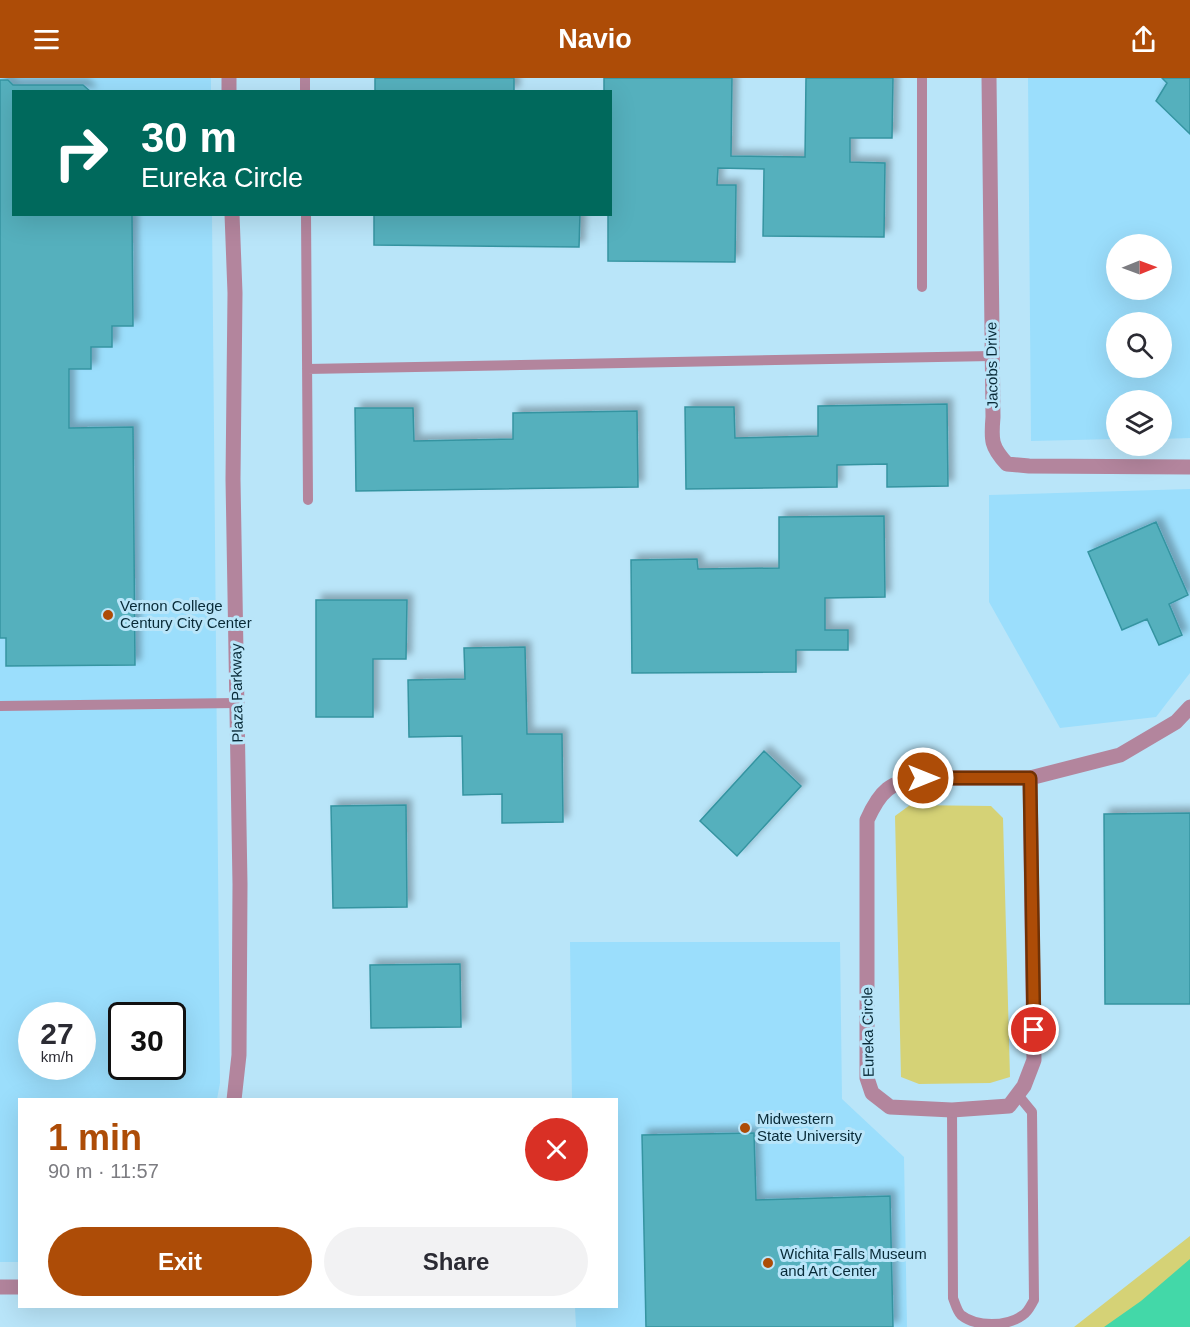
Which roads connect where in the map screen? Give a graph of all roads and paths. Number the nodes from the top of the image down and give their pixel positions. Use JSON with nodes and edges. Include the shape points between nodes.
{"nodes":[{"id":1,"x":922,"y":78,"type":"edge"},
{"id":2,"x":989,"y":78,"type":"edge"},
{"id":3,"x":232,"y":216,"type":"edge"},
{"id":4,"x":306,"y":216,"type":"edge"},
{"id":5,"x":922,"y":287,"type":"dead end"},
{"id":6,"x":992,"y":356,"type":"junction"},
{"id":7,"x":307,"y":369,"type":"junction"},
{"id":8,"x":1190,"y":467,"type":"edge"},
{"id":9,"x":308,"y":500,"type":"dead end"},
{"id":10,"x":237,"y":703,"type":"junction"},
{"id":11,"x":0,"y":706,"type":"edge"},
{"id":12,"x":1190,"y":707,"type":"edge"},
{"id":13,"x":1030,"y":778,"type":"junction"},
{"id":14,"x":1018,"y":1095,"type":"junction"},
{"id":15,"x":234,"y":1098,"type":"edge"},
{"id":16,"x":952,"y":1110,"type":"junction"},
{"id":17,"x":0,"y":1287,"type":"edge"},
{"id":18,"x":18,"y":1287,"type":"edge"}],
"edges":[{"from":1,"to":5,"type":"lane"},
{"from":2,"to":6,"type":"street","name":"Jacobs Drive"},
{"from":3,"to":10,"type":"street","name":"Plaza Parkway"},
{"from":4,"to":7,"type":"lane"},
{"from":6,"to":7,"type":"lane"},
{"from":6,"to":8,"type":"street","name":"Jacobs Drive","via":[[991,438],[996,452],[1007,464]]},
{"from":7,"to":9,"type":"lane"},
{"from":10,"to":11,"type":"lane"},
{"from":10,"to":15,"type":"street","name":"Plaza Parkway","via":[[239,1055]]},
{"from":12,"to":13,"type":"street","name":"Eureka Circle","via":[[1176,722],[1120,754]]},
{"from":13,"to":14,"type":"street","via":[[1034,1060]]},
{"from":13,"to":16,"type":"street","name":"Eureka Circle","via":[[906,780],[883,792],[867,820],[867,1078],[872,1093],[890,1107]]},
{"from":14,"to":16,"type":"street","name":"Eureka Circle","via":[[1009,1106]]},
{"from":14,"to":16,"type":"lane","via":[[1032,1112],[1034,1300],[1024,1315],[1009,1323],[974,1323],[960,1314],[953,1298]]},
{"from":17,"to":18,"type":"street"}]}
